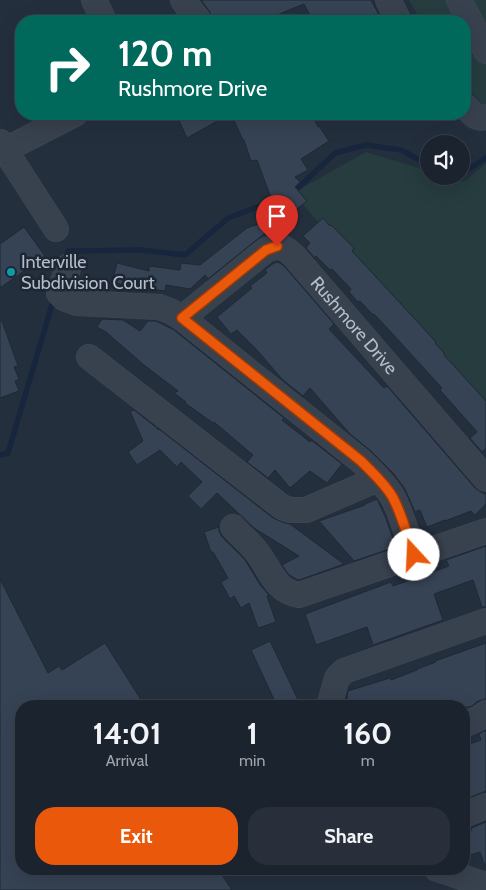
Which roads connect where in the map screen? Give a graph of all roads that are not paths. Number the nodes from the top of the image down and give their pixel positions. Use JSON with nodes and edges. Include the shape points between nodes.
{"nodes":[{"id":1,"x":94,"y":0,"type":"edge"},
{"id":2,"x":184,"y":0,"type":"edge"},
{"id":3,"x":388,"y":0,"type":"edge"},
{"id":4,"x":459,"y":0,"type":"edge"},
{"id":5,"x":101,"y":15,"type":"edge"},
{"id":6,"x":195,"y":15,"type":"edge"},
{"id":7,"x":396,"y":15,"type":"edge"},
{"id":8,"x":467,"y":15,"type":"edge"},
{"id":9,"x":471,"y":22,"type":"edge"},
{"id":10,"x":484,"y":46,"type":"edge"},
{"id":11,"x":471,"y":112,"type":"edge"},
{"id":12,"x":486,"y":116,"type":"edge"},
{"id":13,"x":61,"y":120,"type":"edge"},
{"id":14,"x":2,"y":146,"type":"edge"},
{"id":15,"x":56,"y":229,"type":"dead end"},
{"id":16,"x":69,"y":266,"type":"dead end"},
{"id":17,"x":182,"y":318,"type":"junction"},
{"id":18,"x":89,"y":357,"type":"dead end"},
{"id":19,"x":378,"y":478,"type":"junction"},
{"id":20,"x":486,"y":479,"type":"edge"},
{"id":21,"x":233,"y":527,"type":"dead end"},
{"id":22,"x":486,"y":531,"type":"edge"},
{"id":23,"x":414,"y":555,"type":"junction"},
{"id":24,"x":486,"y":621,"type":"edge"},
{"id":25,"x":331,"y":700,"type":"edge"},
{"id":26,"x":486,"y":713,"type":"edge"},
{"id":27,"x":470,"y":722,"type":"edge"},
{"id":28,"x":486,"y":806,"type":"edge"},
{"id":29,"x":470,"y":813,"type":"edge"},
{"id":30,"x":455,"y":875,"type":"edge"},
{"id":31,"x":486,"y":885,"type":"edge"}],
"edges":[{"from":1,"to":5,"type":"street"},
{"from":2,"to":6,"type":"street"},
{"from":3,"to":7,"type":"street"},
{"from":4,"to":8,"type":"street"},
{"from":9,"to":10,"type":"street"},
{"from":11,"to":12,"type":"street","via":[[479,118]]},
{"from":13,"to":14,"type":"street"},
{"from":14,"to":15,"type":"street"},
{"from":16,"to":17,"type":"street","via":[[59,293],[64,298],[76,303],[159,307]]},
{"from":17,"to":19,"type":"street"},
{"from":17,"to":20,"type":"street","name":"Rushmore Drive","via":[[266,250],[277,246],[285,248]]},
{"from":18,"to":19,"type":"street","via":[[282,507],[306,510]]},
{"from":19,"to":23,"type":"street","via":[[399,512]]},
{"from":21,"to":23,"type":"street","via":[[256,551],[278,584],[289,593],[299,595]]},
{"from":22,"to":23,"type":"street"},
{"from":24,"to":25,"type":"street","via":[[344,671],[337,678]]},
{"from":26,"to":27,"type":"street"},
{"from":28,"to":29,"type":"street"},
{"from":30,"to":31,"type":"street"}]}
